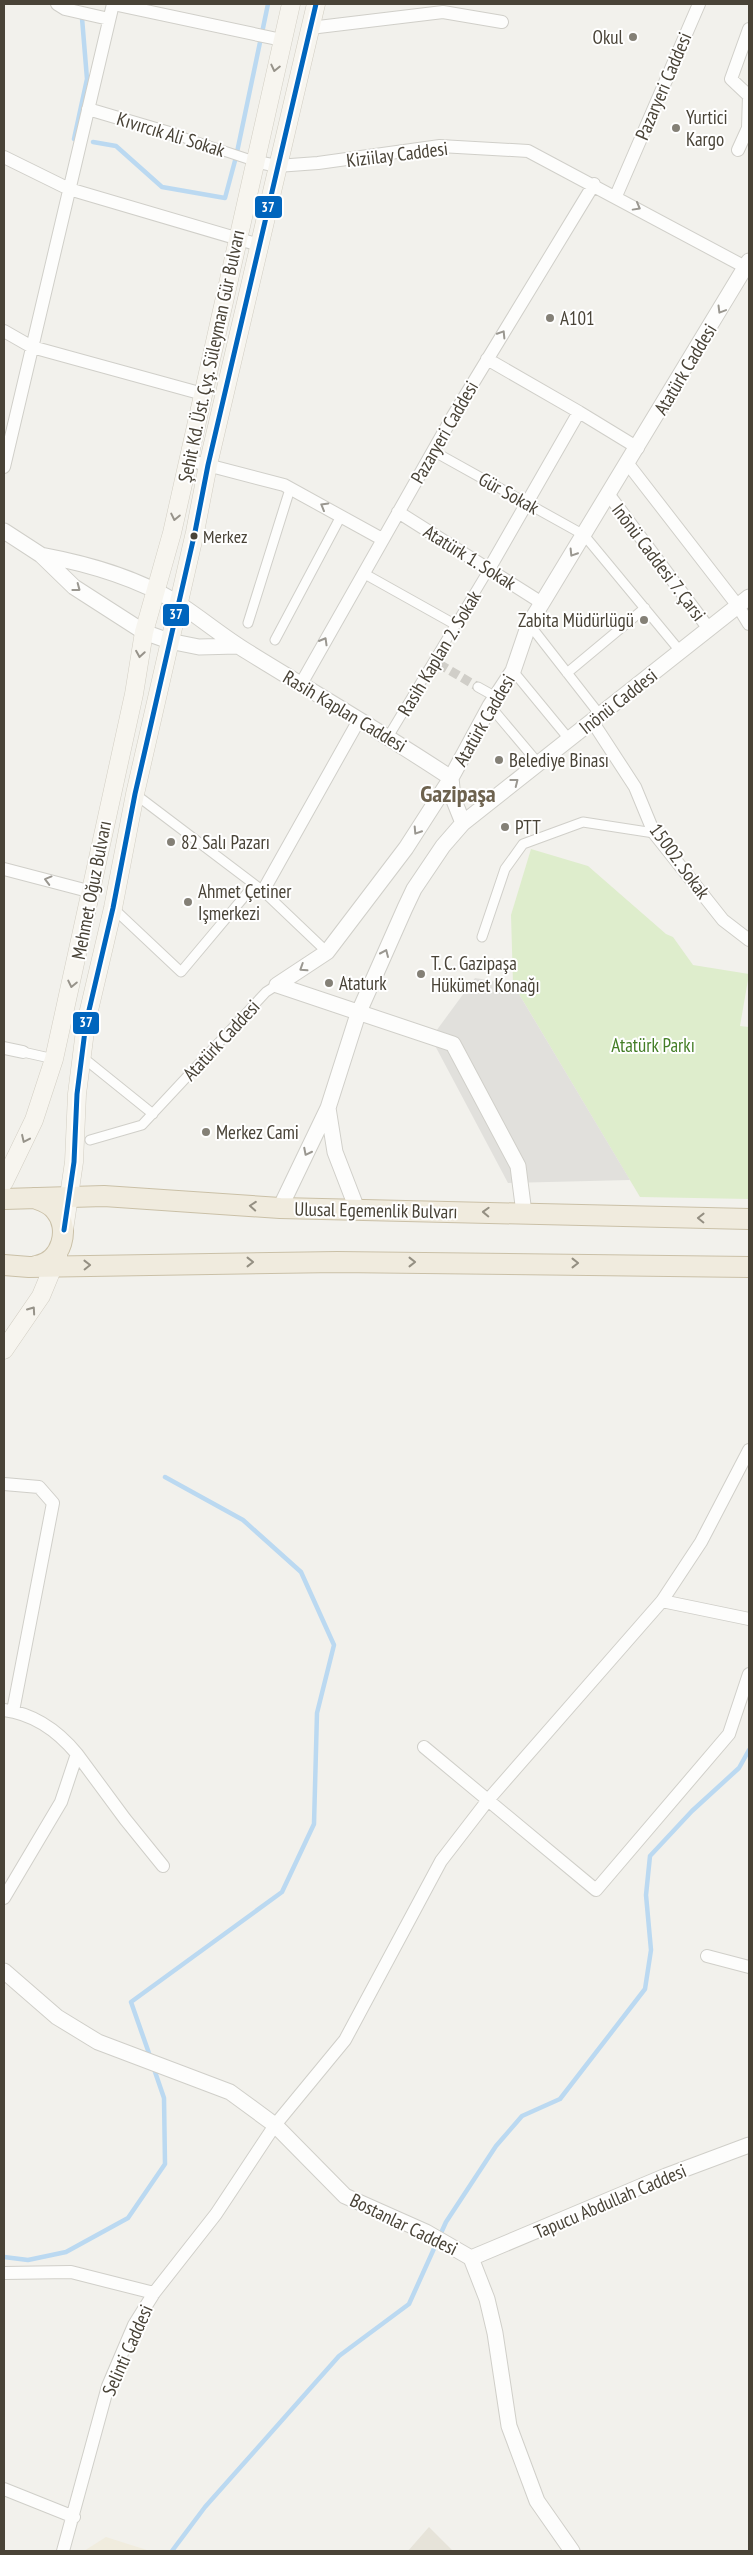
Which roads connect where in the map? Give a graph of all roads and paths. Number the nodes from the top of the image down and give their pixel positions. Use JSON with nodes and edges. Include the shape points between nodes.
{"nodes":[{"id":1,"x":57,"y":4,"type":"edge"},
{"id":2,"x":113,"y":4,"type":"edge"},
{"id":3,"x":290,"y":4,"type":"edge"},
{"id":4,"x":316,"y":4,"type":"edge"},
{"id":5,"x":699,"y":4,"type":"edge"},
{"id":6,"x":109,"y":19,"type":"junction"},
{"id":7,"x":502,"y":22,"type":"dead end"},
{"id":8,"x":310,"y":28,"type":"junction"},
{"id":9,"x":749,"y":29,"type":"edge"},
{"id":10,"x":277,"y":39,"type":"junction"},
{"id":11,"x":88,"y":108,"type":"junction"},
{"id":12,"x":176,"y":135,"type":"joint"},
{"id":13,"x":738,"y":150,"type":"dead end"},
{"id":14,"x":4,"y":157,"type":"edge"},
{"id":15,"x":247,"y":158,"type":"junction"},
{"id":16,"x":277,"y":166,"type":"junction"},
{"id":17,"x":594,"y":184,"type":"junction"},
{"id":18,"x":69,"y":189,"type":"junction"},
{"id":19,"x":616,"y":196,"type":"junction"},
{"id":20,"x":237,"y":238,"type":"junction"},
{"id":21,"x":259,"y":245,"type":"junction"},
{"id":22,"x":748,"y":266,"type":"edge"},
{"id":23,"x":4,"y":330,"type":"edge"},
{"id":24,"x":32,"y":347,"type":"junction"},
{"id":25,"x":486,"y":359,"type":"junction"},
{"id":26,"x":203,"y":394,"type":"junction"},
{"id":27,"x":579,"y":412,"type":"junction"},
{"id":28,"x":638,"y":448,"type":"junction"},
{"id":29,"x":433,"y":451,"type":"junction"},
{"id":30,"x":188,"y":460,"type":"junction"},
{"id":31,"x":628,"y":464,"type":"junction"},
{"id":32,"x":208,"y":465,"type":"junction"},
{"id":33,"x":4,"y":467,"type":"edge"},
{"id":34,"x":290,"y":488,"type":"junction"},
{"id":35,"x":609,"y":495,"type":"junction"},
{"id":36,"x":525,"y":502,"type":"junction"},
{"id":37,"x":398,"y":512,"type":"junction"},
{"id":38,"x":342,"y":516,"type":"junction"},
{"id":39,"x":4,"y":531,"type":"edge"},
{"id":40,"x":584,"y":535,"type":"junction"},
{"id":41,"x":382,"y":539,"type":"junction"},
{"id":42,"x":41,"y":555,"type":"junction"},
{"id":43,"x":488,"y":569,"type":"junction"},
{"id":44,"x":363,"y":573,"type":"junction"},
{"id":45,"x":154,"y":589,"type":"junction"},
{"id":46,"x":744,"y":601,"type":"edge"},
{"id":47,"x":542,"y":603,"type":"junction"},
{"id":48,"x":178,"y":604,"type":"junction"},
{"id":49,"x":646,"y":608,"type":"junction"},
{"id":50,"x":248,"y":623,"type":"dead end"},
{"id":51,"x":529,"y":624,"type":"junction"},
{"id":52,"x":749,"y":624,"type":"edge"},
{"id":53,"x":456,"y":625,"type":"junction"},
{"id":54,"x":709,"y":629,"type":"junction"},
{"id":55,"x":144,"y":632,"type":"junction"},
{"id":56,"x":275,"y":640,"type":"dead end"},
{"id":57,"x":169,"y":641,"type":"junction"},
{"id":58,"x":237,"y":646,"type":"junction"},
{"id":59,"x":680,"y":651,"type":"junction"},
{"id":60,"x":513,"y":671,"type":"junction"},
{"id":61,"x":566,"y":673,"type":"junction"},
{"id":62,"x":301,"y":684,"type":"junction"},
{"id":63,"x":478,"y":687,"type":"tunnel mouth"},
{"id":64,"x":493,"y":702,"type":"junction"},
{"id":65,"x":596,"y":718,"type":"junction"},
{"id":66,"x":360,"y":720,"type":"junction"},
{"id":67,"x":388,"y":737,"type":"junction"},
{"id":68,"x":569,"y":739,"type":"junction"},
{"id":69,"x":538,"y":763,"type":"junction"},
{"id":70,"x":452,"y":778,"type":"junction"},
{"id":71,"x":135,"y":794,"type":"junction"},
{"id":72,"x":463,"y":823,"type":"junction"},
{"id":73,"x":654,"y":834,"type":"junction"},
{"id":74,"x":4,"y":869,"type":"edge"},
{"id":75,"x":258,"y":888,"type":"junction"},
{"id":76,"x":92,"y":892,"type":"junction"},
{"id":77,"x":113,"y":908,"type":"junction"},
{"id":78,"x":482,"y":937,"type":"dead end"},
{"id":79,"x":749,"y":940,"type":"edge"},
{"id":80,"x":328,"y":952,"type":"junction"},
{"id":81,"x":277,"y":985,"type":"junction"},
{"id":82,"x":358,"y":1014,"type":"junction"},
{"id":83,"x":4,"y":1048,"type":"edge"},
{"id":84,"x":23,"y":1052,"type":"joint"},
{"id":85,"x":80,"y":1056,"type":"junction"},
{"id":86,"x":54,"y":1059,"type":"junction"},
{"id":87,"x":328,"y":1108,"type":"junction"},
{"id":88,"x":153,"y":1114,"type":"junction"},
{"id":89,"x":90,"y":1140,"type":"dead end"},
{"id":90,"x":5,"y":1195,"type":"edge"},
{"id":91,"x":69,"y":1196,"type":"junction"},
{"id":92,"x":34,"y":1198,"type":"junction"},
{"id":93,"x":280,"y":1208,"type":"junction"},
{"id":94,"x":357,"y":1208,"type":"junction"},
{"id":95,"x":524,"y":1213,"type":"junction"},
{"id":96,"x":749,"y":1218,"type":"edge"},
{"id":97,"x":63,"y":1236,"type":"junction"},
{"id":98,"x":4,"y":1264,"type":"edge"},
{"id":99,"x":54,"y":1266,"type":"junction"},
{"id":100,"x":29,"y":1267,"type":"junction"},
{"id":101,"x":749,"y":1267,"type":"edge"},
{"id":102,"x":4,"y":1350,"type":"edge"},
{"id":103,"x":749,"y":1450,"type":"edge"},
{"id":104,"x":4,"y":1484,"type":"edge"},
{"id":105,"x":662,"y":1601,"type":"junction"},
{"id":106,"x":749,"y":1619,"type":"edge"},
{"id":107,"x":749,"y":1674,"type":"edge"},
{"id":108,"x":8,"y":1711,"type":"edge"},
{"id":109,"x":424,"y":1747,"type":"dead end"},
{"id":110,"x":77,"y":1754,"type":"junction"},
{"id":111,"x":488,"y":1800,"type":"junction"},
{"id":112,"x":163,"y":1866,"type":"dead end"},
{"id":113,"x":4,"y":1898,"type":"edge"},
{"id":114,"x":707,"y":1956,"type":"dead end"},
{"id":115,"x":749,"y":1967,"type":"edge"},
{"id":116,"x":4,"y":1972,"type":"edge"},
{"id":117,"x":275,"y":2124,"type":"junction"},
{"id":118,"x":749,"y":2145,"type":"edge"},
{"id":119,"x":471,"y":2258,"type":"junction"},
{"id":120,"x":4,"y":2273,"type":"edge"},
{"id":121,"x":154,"y":2293,"type":"junction"},
{"id":122,"x":4,"y":2489,"type":"edge"},
{"id":123,"x":74,"y":2517,"type":"junction"},
{"id":124,"x":63,"y":2551,"type":"edge"},
{"id":125,"x":572,"y":2551,"type":"edge"}],
"edges":[{"from":1,"to":6,"type":"street","via":[[65,9]]},
{"from":2,"to":6,"type":"street"},
{"from":2,"to":10,"type":"street"},
{"from":3,"to":10,"type":"main road","name":"Şehit Kd. Üst. Çvş. Süleyman Gür Bulvarı"},
{"from":4,"to":8,"type":"main road","name":"Şehit Kd. Üst. Çvş. Süleyman Gür Bulvarı"},
{"from":5,"to":19,"type":"street","name":"Pazaryeri Caddesi"},
{"from":6,"to":11,"type":"street"},
{"from":7,"to":8,"type":"street","via":[[444,12]]},
{"from":8,"to":16,"type":"main road","name":"Şehit Kd. Üst. Çvş. Süleyman Gür Bulvarı"},
{"from":9,"to":13,"type":"street","via":[[731,79],[748,96],[748,128]]},
{"from":10,"to":15,"type":"main road","name":"Şehit Kd. Üst. Çvş. Süleyman Gür Bulvarı","one_way":true},
{"from":11,"to":12,"type":"street","name":"Kıvırcık Ali Sokak"},
{"from":11,"to":18,"type":"street"},
{"from":12,"to":15,"type":"street","name":"Kıvırcık Ali Sokak"},
{"from":14,"to":18,"type":"street"},
{"from":15,"to":16,"type":"street","name":"Kiziilay Caddesi"},
{"from":15,"to":20,"type":"main road","name":"Şehit Kd. Üst. Çvş. Süleyman Gür Bulvarı"},
{"from":16,"to":17,"type":"street","name":"Kiziilay Caddesi","via":[[357,159],[440,146],[528,151]]},
{"from":16,"to":21,"type":"main road","name":"Şehit Kd. Üst. Çvş. Süleyman Gür Bulvarı"},
{"from":17,"to":19,"type":"street","name":"Kiziilay Caddesi"},
{"from":25,"to":17,"type":"street","name":"Pazaryeri Caddesi","one_way":true},
{"from":18,"to":20,"type":"street"},
{"from":18,"to":24,"type":"street"},
{"from":19,"to":22,"type":"street","name":"Kiziilay Caddesi","one_way":true},
{"from":20,"to":21,"type":"street"},
{"from":20,"to":26,"type":"main road","name":"Şehit Kd. Üst. Çvş. Süleyman Gür Bulvarı"},
{"from":21,"to":32,"type":"main road","name":"Şehit Kd. Üst. Çvş. Süleyman Gür Bulvarı"},
{"from":22,"to":28,"type":"street","name":"Atatürk Caddesi","one_way":true},
{"from":23,"to":24,"type":"street"},
{"from":24,"to":26,"type":"street"},
{"from":24,"to":33,"type":"street"},
{"from":25,"to":27,"type":"street"},
{"from":25,"to":29,"type":"street","name":"Pazaryeri Caddesi"},
{"from":26,"to":30,"type":"main road","name":"Şehit Kd. Üst. Çvş. Süleyman Gür Bulvarı"},
{"from":27,"to":28,"type":"street"},
{"from":27,"to":36,"type":"street"},
{"from":28,"to":31,"type":"street","name":"Atatürk Caddesi"},
{"from":29,"to":36,"type":"street","name":"Gür Sokak"},
{"from":29,"to":37,"type":"street","name":"Pazaryeri Caddesi"},
{"from":30,"to":32,"type":"street"},
{"from":30,"to":45,"type":"main road","name":"Şehit Kd. Üst. Çvş. Süleyman Gür Bulvarı","one_way":true,"via":[[172,533]]},
{"from":31,"to":35,"type":"street","name":"Atatürk Caddesi"},
{"from":31,"to":46,"type":"street"},
{"from":32,"to":34,"type":"street"},
{"from":32,"to":48,"type":"main road","name":"Şehit Kd. Üst. Çvş. Süleyman Gür Bulvarı"},
{"from":38,"to":34,"type":"street","one_way":true},
{"from":34,"to":50,"type":"street"},
{"from":35,"to":40,"type":"street","name":"Atatürk Caddesi"},
{"from":35,"to":54,"type":"street","name":"Inōnü Caddesi 7. Çarsi"},
{"from":36,"to":40,"type":"street","name":"Gür Sokak"},
{"from":36,"to":43,"type":"street"},
{"from":37,"to":41,"type":"street","name":"Pazaryeri Caddesi"},
{"from":37,"to":43,"type":"street","name":"Atatürk 1. Sokak"},
{"from":38,"to":41,"type":"street"},
{"from":38,"to":56,"type":"street"},
{"from":39,"to":42,"type":"street","name":"Rasih Kaplan Caddesi"},
{"from":40,"to":47,"type":"street","name":"Atatürk Caddesi","one_way":true},
{"from":40,"to":49,"type":"street"},
{"from":41,"to":44,"type":"street","name":"Pazaryeri Caddesi"},
{"from":42,"to":45,"type":"street","name":"Rasih Kaplan Caddesi","via":[[91,565]]},
{"from":42,"to":55,"type":"street","name":"Rasih Kaplan Caddesi","one_way":true,"via":[[74,588]]},
{"from":43,"to":47,"type":"street","name":"Atatürk 1. Sokak"},
{"from":43,"to":53,"type":"street","name":"Rasih Kaplan 2. Sokak"},
{"from":44,"to":53,"type":"street"},
{"from":62,"to":44,"type":"street","name":"Pazaryeri Caddesi","one_way":true},
{"from":45,"to":48,"type":"street","name":"Rasih Kaplan Caddesi"},
{"from":45,"to":55,"type":"main road","name":"Mehmet Oğuz Bulvarı"},
{"from":46,"to":52,"type":"street"},
{"from":46,"to":54,"type":"street","name":"Inönü Caddesi"},
{"from":47,"to":51,"type":"street","name":"Atatürk Caddesi"},
{"from":48,"to":57,"type":"main road","name":"Mehmet Oğuz Bulvarı"},
{"from":48,"to":58,"type":"street","name":"Rasih Kaplan Caddesi"},
{"from":49,"to":59,"type":"street"},
{"from":49,"to":61,"type":"street"},
{"from":51,"to":60,"type":"street","name":"Atatürk Caddesi"},
{"from":51,"to":61,"type":"street"},
{"from":53,"to":67,"type":"street","name":"Rasih Kaplan 2. Sokak","via":[[437,663]]},
{"from":54,"to":59,"type":"street","name":"Inönü Caddesi"},
{"from":55,"to":57,"type":"street","name":"Rasih Kaplan Caddesi"},
{"from":55,"to":76,"type":"main road","name":"Mehmet Oğuz Bulvarı","one_way":true},
{"from":57,"to":58,"type":"street","name":"Rasih Kaplan Caddesi","via":[[199,647]]},
{"from":57,"to":71,"type":"main road","name":"Mehmet Oğuz Bulvarı"},
{"from":58,"to":62,"type":"street","name":"Rasih Kaplan Caddesi"},
{"from":59,"to":65,"type":"street","name":"Inönü Caddesi"},
{"from":60,"to":64,"type":"street","name":"Atatürk Caddesi"},
{"from":60,"to":68,"type":"street"},
{"from":61,"to":65,"type":"street"},
{"from":62,"to":66,"type":"street","name":"Rasih Kaplan Caddesi"},
{"from":63,"to":64,"type":"street"},
{"from":64,"to":69,"type":"street"},
{"from":64,"to":70,"type":"street","name":"Atatürk Caddesi"},
{"from":65,"to":68,"type":"street","name":"Inönü Caddesi"},
{"from":65,"to":73,"type":"street","name":"15002. Sokak","via":[[635,787]]},
{"from":66,"to":67,"type":"street","name":"Rasih Kaplan Caddesi"},
{"from":66,"to":75,"type":"street"},
{"from":67,"to":70,"type":"street","name":"Rasih Kaplan Caddesi"},
{"from":68,"to":69,"type":"street","name":"Inönü Caddesi"},
{"from":72,"to":69,"type":"street","name":"Inönü Caddesi","one_way":true},
{"from":70,"to":72,"type":"street","via":[[453,798]]},
{"from":70,"to":80,"type":"street","name":"Atatürk Caddesi","one_way":true,"via":[[406,848]]},
{"from":71,"to":75,"type":"street"},
{"from":71,"to":77,"type":"main road","name":"Mehmet Oğuz Bulvarı"},
{"from":82,"to":72,"type":"street","name":"Inönü Caddesi","one_way":true,"via":[[414,889]]},
{"from":73,"to":78,"type":"street","via":[[583,822],[523,844],[505,869]]},
{"from":73,"to":79,"type":"street","name":"15002. Sokak","via":[[724,920]]},
{"from":76,"to":74,"type":"street","one_way":true},
{"from":75,"to":77,"type":"street","via":[[180,972]]},
{"from":75,"to":80,"type":"street"},
{"from":76,"to":86,"type":"main road","name":"Mehmet Oğuz Bulvarı","one_way":true},
{"from":77,"to":85,"type":"main road","name":"Mehmet Oğuz Bulvarı"},
{"from":80,"to":81,"type":"street","name":"Atatürk Caddesi","one_way":true},
{"from":81,"to":82,"type":"street"},
{"from":81,"to":88,"type":"street","name":"Atatürk Caddesi","via":[[266,992]]},
{"from":82,"to":87,"type":"street","name":"Inönü Caddesi"},
{"from":82,"to":95,"type":"street","via":[[453,1044],[518,1166]]},
{"from":83,"to":84,"type":"street"},
{"from":84,"to":86,"type":"street"},
{"from":85,"to":88,"type":"street"},
{"from":85,"to":91,"type":"main road","name":"Mehmet Oğuz Bulvarı"},
{"from":86,"to":90,"type":"main road","name":"Mehmet Oğuz Bulvarı","one_way":true},
{"from":87,"to":93,"type":"street","name":"Inönü Caddesi","one_way":true},
{"from":87,"to":94,"type":"street","via":[[335,1152]]},
{"from":88,"to":89,"type":"street","name":"Atatürk Caddesi","via":[[142,1125]]},
{"from":90,"to":92,"type":"highway","name":"Ulusal Egemenlik Bulvarı"},
{"from":91,"to":92,"type":"highway","name":"Ulusal Egemenlik Bulvarı"},
{"from":93,"to":91,"type":"highway","name":"Ulusal Egemenlik Bulvarı","one_way":true},
{"from":91,"to":97,"type":"main road","name":"Mehmet Oğuz Bulvarı"},
{"from":92,"to":97,"type":"highway","via":[[55,1209],[61,1219]]},
{"from":93,"to":94,"type":"highway","name":"Ulusal Egemenlik Bulvarı"},
{"from":95,"to":94,"type":"highway","name":"Ulusal Egemenlik Bulvarı","one_way":true},
{"from":96,"to":95,"type":"highway","name":"Ulusal Egemenlik Bulvarı","one_way":true},
{"from":97,"to":99,"type":"main road","name":"Mehmet Oğuz Bulvarı"},
{"from":97,"to":100,"type":"highway","via":[[57,1252],[49,1260]]},
{"from":98,"to":100,"type":"highway"},
{"from":99,"to":100,"type":"highway"},
{"from":99,"to":101,"type":"highway","one_way":true,"via":[[337,1262]]},
{"from":102,"to":99,"type":"main road","name":"Mehmet Oğuz Bulvarı","one_way":true,"via":[[41,1296]]},
{"from":103,"to":105,"type":"street","name":"Selinti Caddesi","via":[[701,1542]]},
{"from":104,"to":108,"type":"street","via":[[39,1487],[53,1503]]},
{"from":105,"to":106,"type":"street"},
{"from":105,"to":111,"type":"street","name":"Selinti Caddesi"},
{"from":107,"to":111,"type":"street","via":[[729,1734],[596,1890]]},
{"from":108,"to":110,"type":"street","via":[[41,1722],[61,1735]]},
{"from":109,"to":111,"type":"street"},
{"from":110,"to":112,"type":"street"},
{"from":110,"to":113,"type":"street","via":[[61,1802]]},
{"from":111,"to":117,"type":"street","name":"Selinti Caddesi","via":[[441,1861],[344,2040]]},
{"from":114,"to":115,"type":"street"},
{"from":116,"to":117,"type":"street","name":"Bostanlar Caddesi","via":[[57,2017],[98,2042],[230,2092]]},
{"from":117,"to":119,"type":"street","name":"Bostanlar Caddesi","via":[[345,2196],[426,2232]]},
{"from":117,"to":121,"type":"street","name":"Selinti Caddesi","via":[[216,2214]]},
{"from":118,"to":119,"type":"street","name":"Tapucu Abdullah Caddesi","via":[[666,2176]]},
{"from":119,"to":125,"type":"street","name":"Bostanlar Caddesi","via":[[487,2299],[495,2333],[509,2426],[536,2502]]},
{"from":120,"to":121,"type":"street","via":[[71,2272]]},
{"from":121,"to":123,"type":"street","name":"Selinti Caddesi","via":[[134,2325],[108,2386]]},
{"from":122,"to":123,"type":"street"},
{"from":123,"to":124,"type":"street","name":"Selinti Caddesi"}]}
